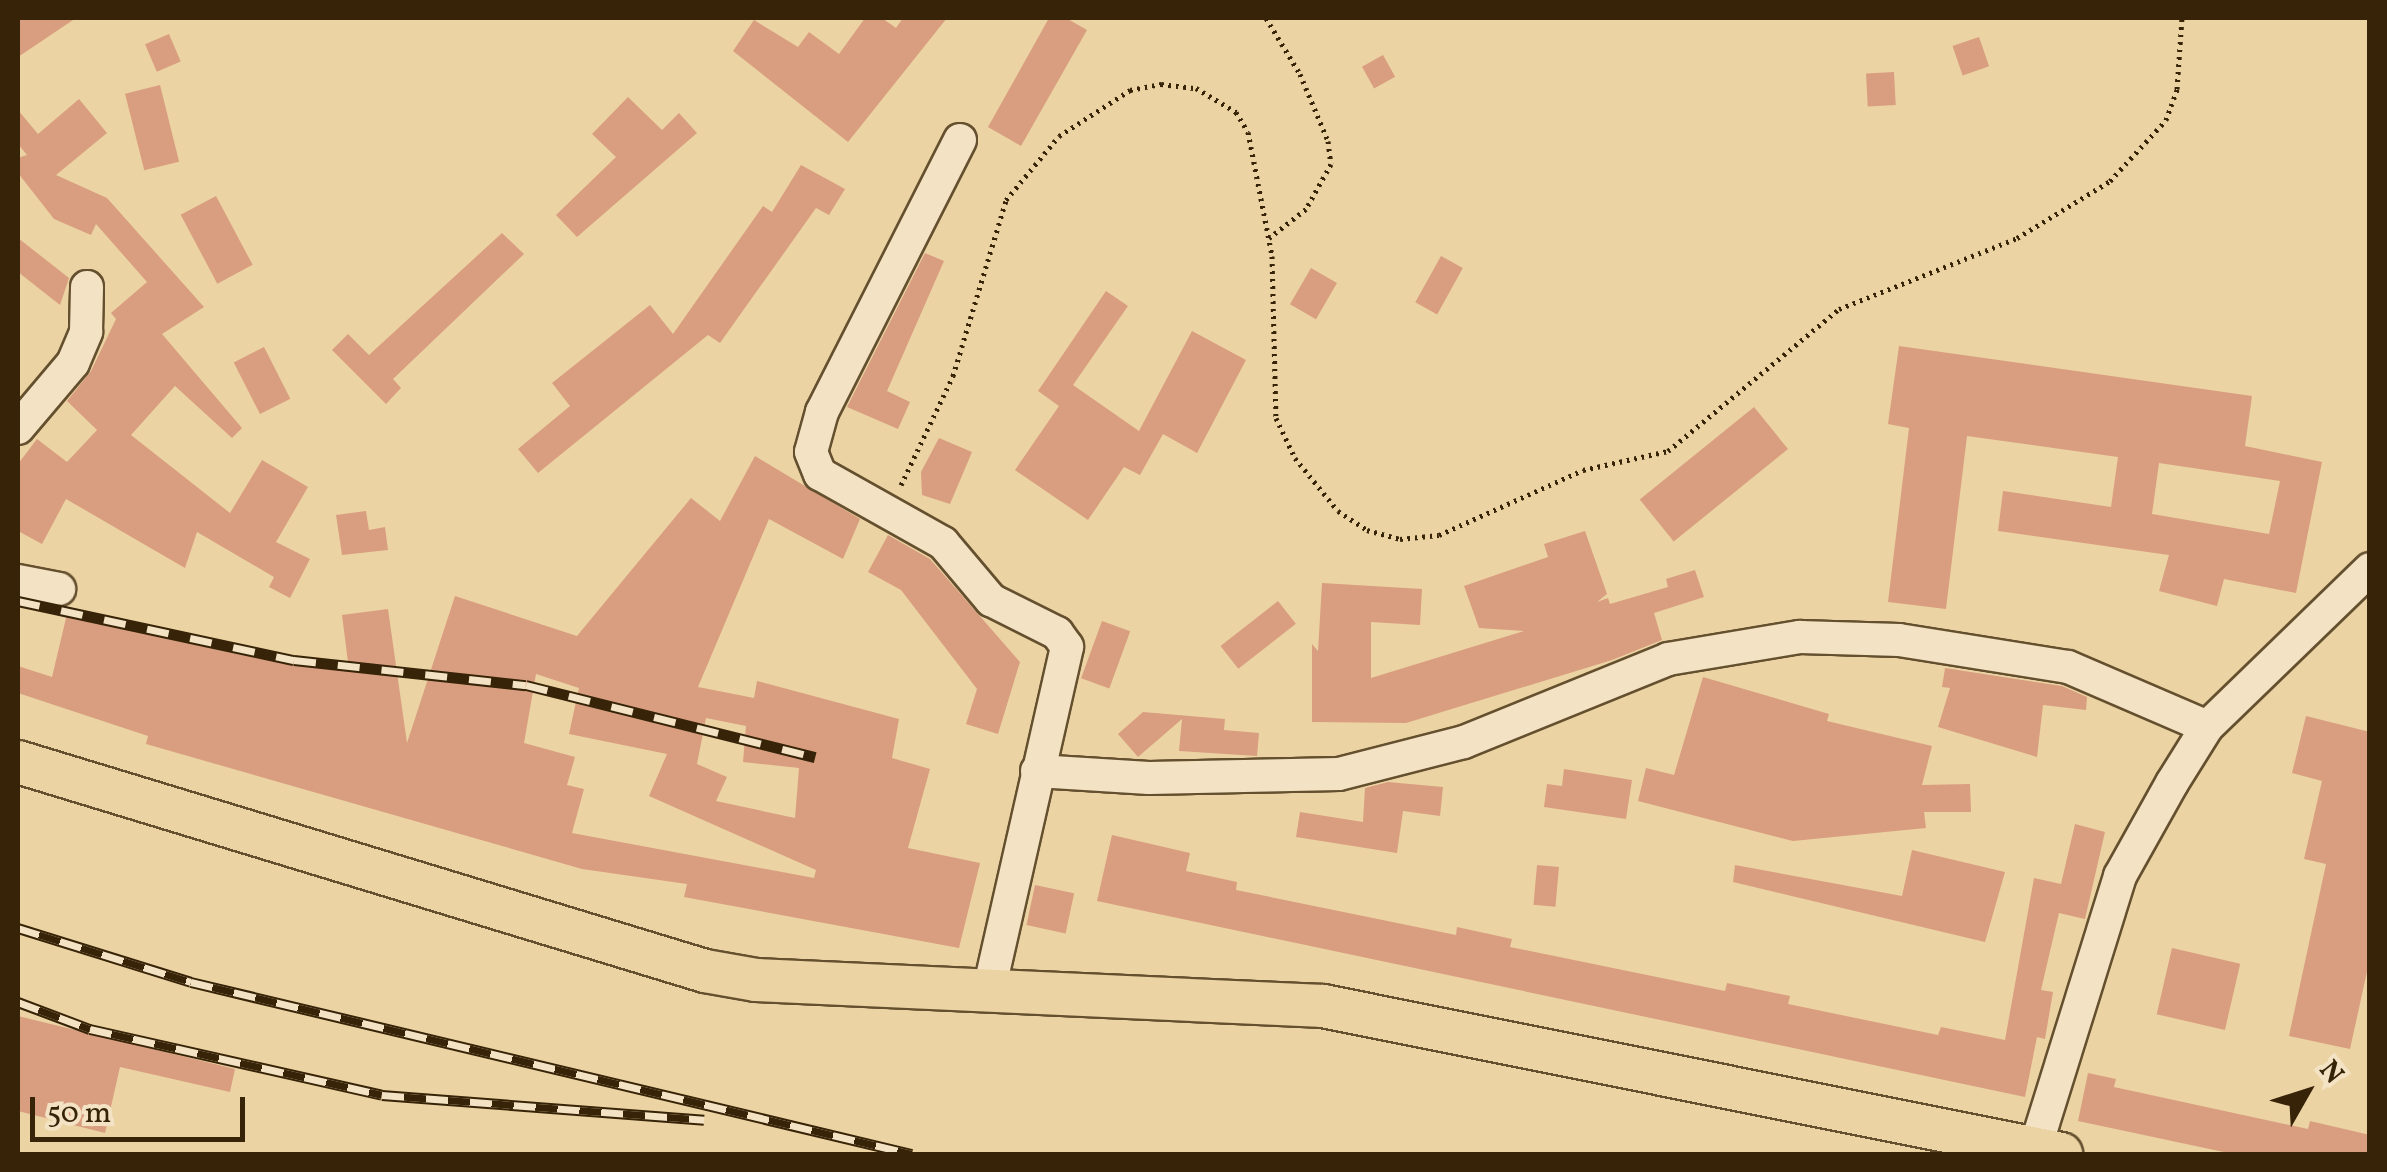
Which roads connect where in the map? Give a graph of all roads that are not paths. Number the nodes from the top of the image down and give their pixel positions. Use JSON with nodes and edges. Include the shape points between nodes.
{"nodes":[{"id":1,"x":960,"y":140,"type":"dead end"},
{"id":2,"x":86,"y":287,"type":"dead end"},
{"id":3,"x":18,"y":428,"type":"edge"},
{"id":4,"x":2370,"y":569,"type":"edge"},
{"id":5,"x":18,"y":581,"type":"edge"},
{"id":6,"x":58,"y":589,"type":"dead end"},
{"id":7,"x":2207,"y":727,"type":"junction"},
{"id":8,"x":18,"y":762,"type":"edge"},
{"id":9,"x":1037,"y":771,"type":"junction"},
{"id":10,"x":989,"y":990,"type":"junction"},
{"id":11,"x":2048,"y":1152,"type":"edge"}],
"edges":[{"from":1,"to":9,"type":"street","via":[[822,412],[812,452],[820,474],[944,543],[991,600],[1056,633],[1067,648]]},
{"from":2,"to":3,"type":"street","via":[[86,332],[73,363]]},
{"from":4,"to":7,"type":"street"},
{"from":5,"to":6,"type":"street"},
{"from":7,"to":9,"type":"street","via":[[2068,667],[1899,640],[1800,637],[1668,659],[1428,754],[1339,774],[1149,778]]},
{"from":7,"to":11,"type":"street","via":[[2120,876]]},
{"from":8,"to":10,"type":"main road","via":[[705,971],[756,980]]},
{"from":9,"to":10,"type":"street"},
{"from":10,"to":11,"type":"main road","via":[[1323,1006]]}]}
